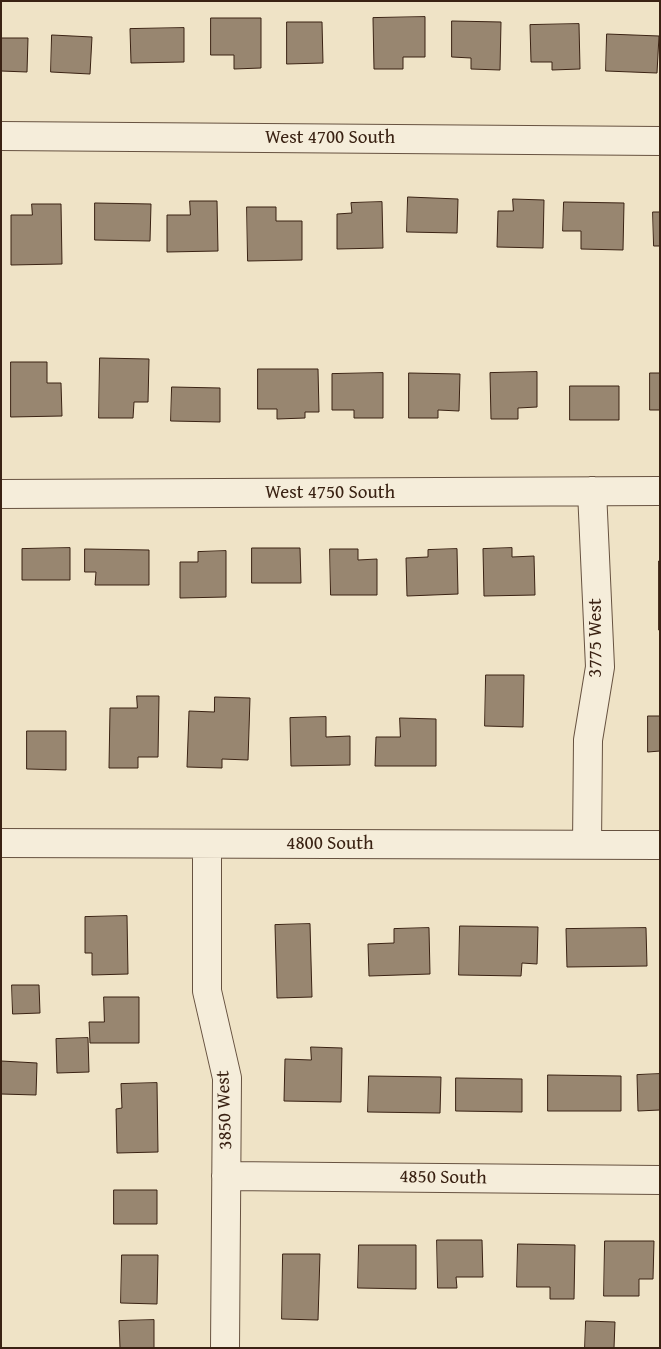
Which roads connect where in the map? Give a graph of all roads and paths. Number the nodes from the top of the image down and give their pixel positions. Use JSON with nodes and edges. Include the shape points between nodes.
{"nodes":[{"id":1,"x":1,"y":136,"type":"edge"},
{"id":2,"x":660,"y":141,"type":"edge"},
{"id":3,"x":592,"y":491,"type":"junction"},
{"id":4,"x":660,"y":491,"type":"edge"},
{"id":5,"x":1,"y":494,"type":"edge"},
{"id":6,"x":1,"y":843,"type":"edge"},
{"id":7,"x":207,"y":844,"type":"junction"},
{"id":8,"x":587,"y":845,"type":"junction"},
{"id":9,"x":660,"y":845,"type":"edge"},
{"id":10,"x":226,"y":1176,"type":"junction"},
{"id":11,"x":660,"y":1180,"type":"edge"},
{"id":12,"x":225,"y":1348,"type":"edge"}],
"edges":[{"from":1,"to":2,"type":"street","name":"West 4700 South"},
{"from":3,"to":4,"type":"street","name":"West 4750 South"},
{"from":3,"to":5,"type":"street","name":"West 4750 South"},
{"from":3,"to":8,"type":"street","name":"3775 West","via":[[600,667],[588,740]]},
{"from":6,"to":7,"type":"street","name":"4800 South"},
{"from":7,"to":8,"type":"street","name":"4800 South"},
{"from":7,"to":10,"type":"street","name":"3850 West","via":[[207,991],[227,1078]]},
{"from":8,"to":9,"type":"street","name":"4800 South"},
{"from":10,"to":11,"type":"street","name":"4850 South"},
{"from":10,"to":12,"type":"street","name":"3850 West"}]}
